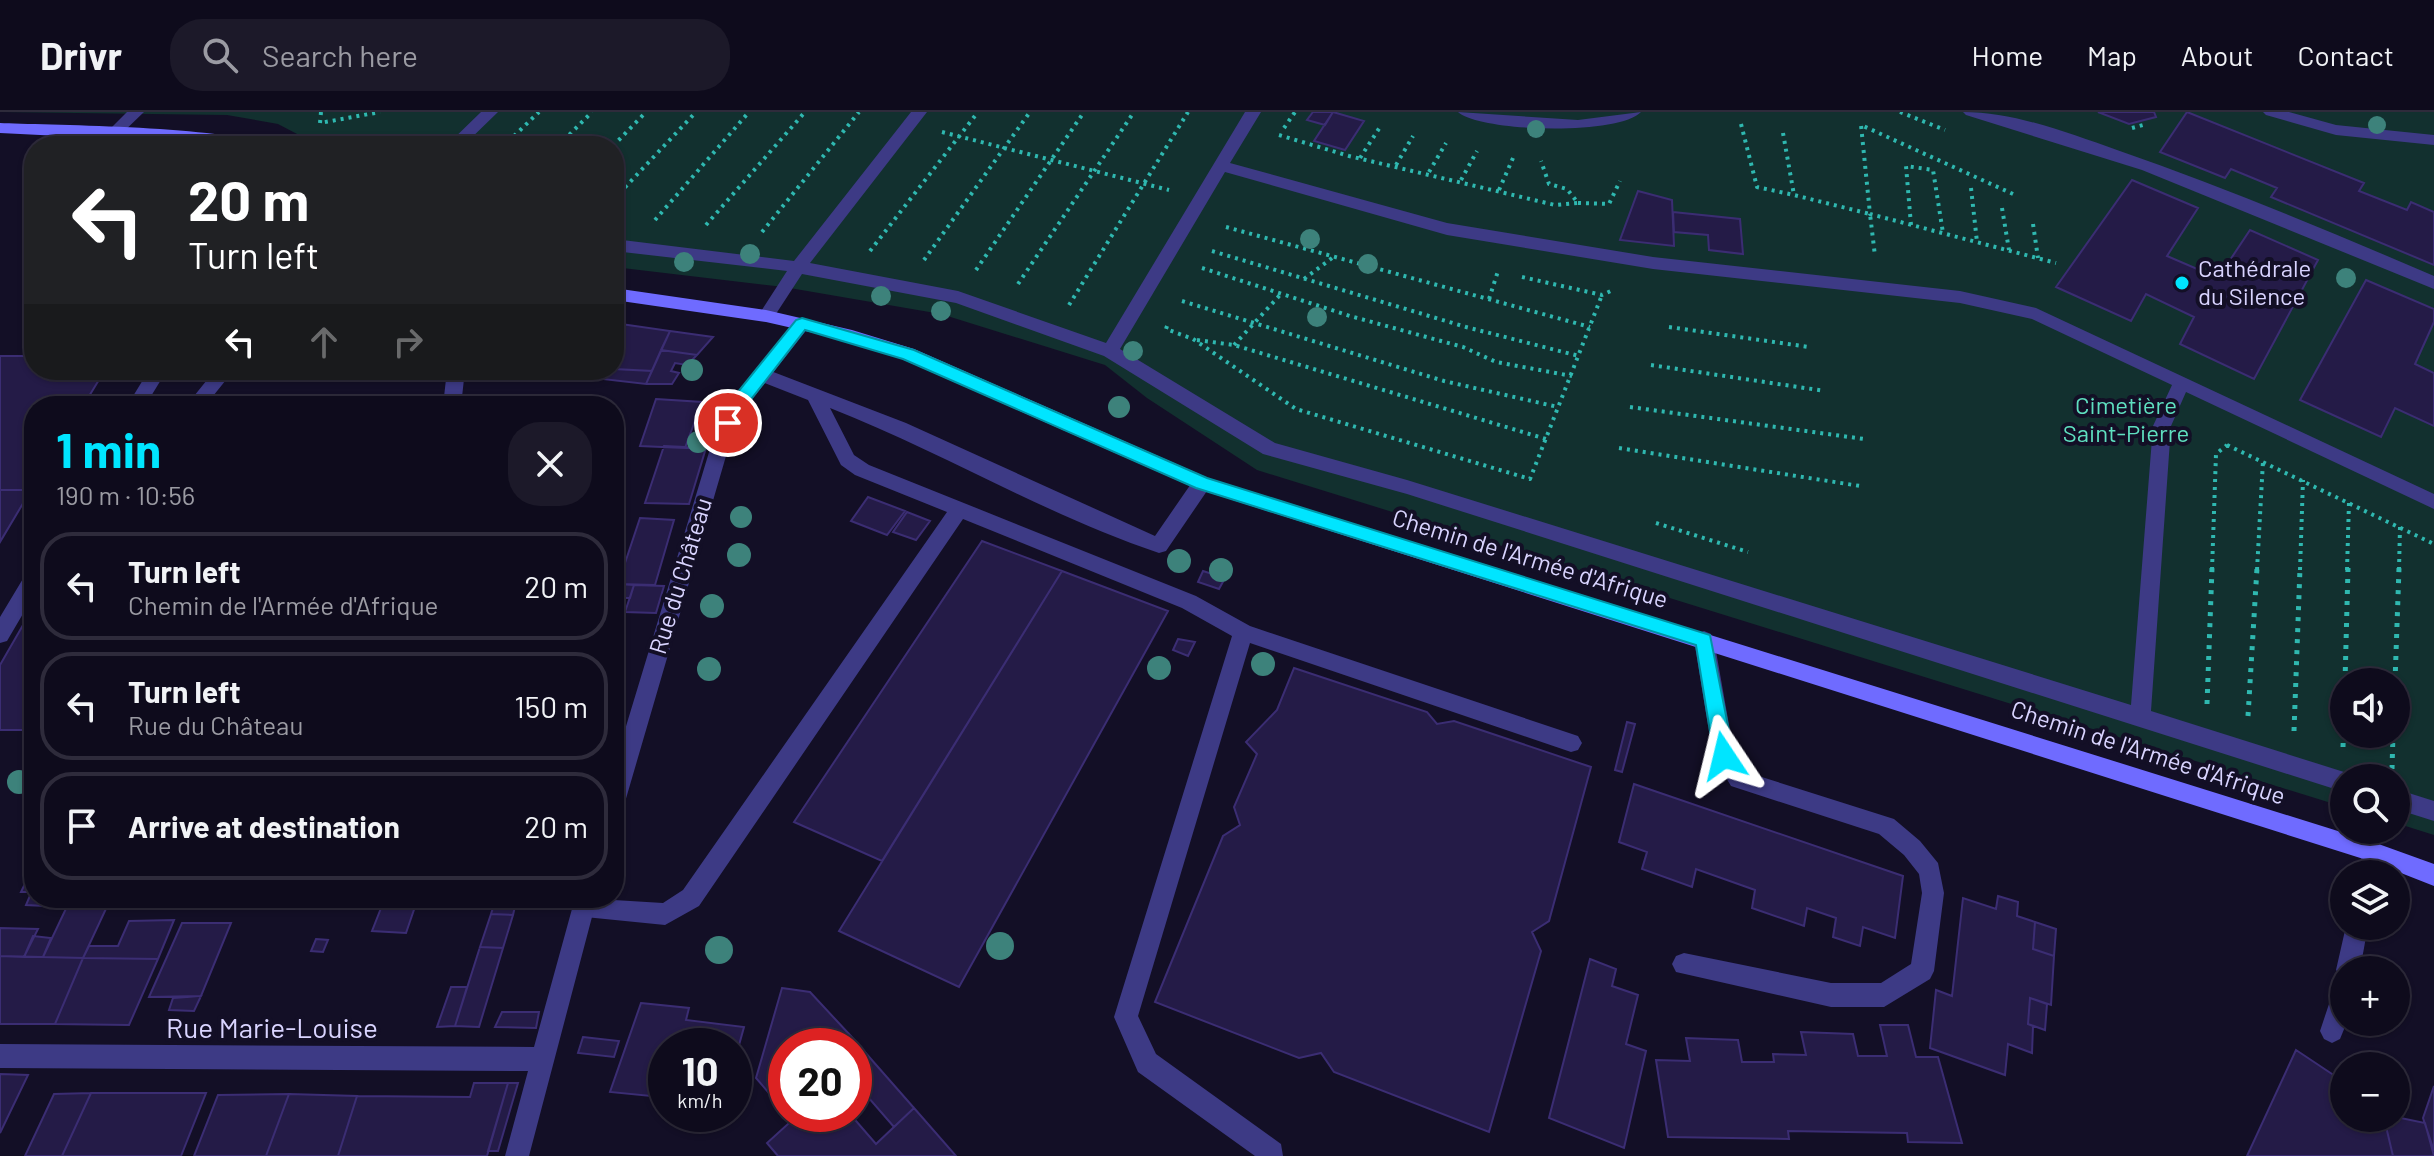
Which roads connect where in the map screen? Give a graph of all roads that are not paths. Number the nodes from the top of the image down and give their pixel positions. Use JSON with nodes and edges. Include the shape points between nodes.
{"nodes":[{"id":1,"x":136,"y":112,"type":"edge"},
{"id":2,"x":490,"y":112,"type":"edge"},
{"id":3,"x":1253,"y":112,"type":"edge"},
{"id":4,"x":1466,"y":112,"type":"edge"},
{"id":5,"x":1633,"y":112,"type":"edge"},
{"id":6,"x":1971,"y":112,"type":"edge"},
{"id":7,"x":2271,"y":112,"type":"edge"},
{"id":8,"x":915,"y":118,"type":"edge"},
{"id":9,"x":0,"y":128,"type":"edge"},
{"id":10,"x":113,"y":134,"type":"junction"},
{"id":11,"x":162,"y":136,"type":"edge"},
{"id":12,"x":465,"y":136,"type":"edge"},
{"id":13,"x":2434,"y":140,"type":"edge"},
{"id":14,"x":1221,"y":166,"type":"junction"},
{"id":15,"x":624,"y":246,"type":"edge"},
{"id":16,"x":798,"y":267,"type":"junction"},
{"id":17,"x":2434,"y":283,"type":"edge"},
{"id":18,"x":624,"y":295,"type":"edge"},
{"id":19,"x":766,"y":316,"type":"junction"},
{"id":20,"x":802,"y":324,"type":"junction"},
{"id":21,"x":1110,"y":351,"type":"junction"},
{"id":22,"x":763,"y":375,"type":"junction"},
{"id":23,"x":217,"y":380,"type":"edge"},
{"id":24,"x":2182,"y":382,"type":"junction"},
{"id":25,"x":815,"y":395,"type":"junction"},
{"id":26,"x":203,"y":396,"type":"edge"},
{"id":27,"x":1202,"y":483,"type":"junction"},
{"id":28,"x":2434,"y":502,"type":"edge"},
{"id":29,"x":960,"y":508,"type":"junction"},
{"id":30,"x":24,"y":595,"type":"edge"},
{"id":31,"x":1243,"y":632,"type":"junction"},
{"id":32,"x":0,"y":635,"type":"edge"},
{"id":33,"x":1704,"y":640,"type":"junction"},
{"id":34,"x":2140,"y":717,"type":"junction"},
{"id":35,"x":1571,"y":743,"type":"dead end"},
{"id":36,"x":624,"y":768,"type":"edge"},
{"id":37,"x":2330,"y":778,"type":"edge"},
{"id":38,"x":2410,"y":803,"type":"edge"},
{"id":39,"x":2434,"y":811,"type":"edge"},
{"id":40,"x":2362,"y":860,"type":"edge"},
{"id":41,"x":2410,"y":870,"type":"edge"},
{"id":42,"x":2434,"y":875,"type":"edge"},
{"id":43,"x":583,"y":908,"type":"edge"},
{"id":44,"x":621,"y":908,"type":"edge"},
{"id":45,"x":1684,"y":964,"type":"dead end"},
{"id":46,"x":0,"y":1056,"type":"edge"},
{"id":47,"x":543,"y":1059,"type":"junction"},
{"id":48,"x":1272,"y":1153,"type":"dead end"},
{"id":49,"x":517,"y":1156,"type":"edge"}],
"edges":[{"from":1,"to":10,"type":"street"},
{"from":2,"to":12,"type":"street"},
{"from":3,"to":14,"type":"street"},
{"from":4,"to":5,"type":"street","via":[[1595,124]]},
{"from":6,"to":17,"type":"street","via":[[2049,131],[2153,167]]},
{"from":7,"to":13,"type":"street","via":[[2336,130]]},
{"from":8,"to":16,"type":"street"},
{"from":9,"to":10,"type":"street"},
{"from":10,"to":11,"type":"street"},
{"from":14,"to":21,"type":"street"},
{"from":14,"to":24,"type":"street","via":[[1447,229],[1653,263],[1960,297],[2020,310]]},
{"from":15,"to":16,"type":"street"},
{"from":16,"to":19,"type":"street"},
{"from":16,"to":21,"type":"street","via":[[958,297]]},
{"from":18,"to":19,"type":"street","name":"Chemin de l'Armée d'Afrique"},
{"from":19,"to":20,"type":"street","name":"Chemin de l'Armée d'Afrique"},
{"from":20,"to":22,"type":"street","name":"Rue du Château"},
{"from":20,"to":27,"type":"street","name":"Chemin de l'Armée d'Afrique","via":[[908,354]]},
{"from":21,"to":34,"type":"street","via":[[1269,449],[1407,487]]},
{"from":22,"to":25,"type":"street"},
{"from":22,"to":36,"type":"street","name":"Rue du Château","via":[[735,408],[722,439]]},
{"from":23,"to":26,"type":"street"},
{"from":24,"to":28,"type":"street"},
{"from":24,"to":34,"type":"street","via":[[2162,426]]},
{"from":25,"to":27,"type":"street","via":[[1159,545]]},
{"from":25,"to":29,"type":"street","via":[[847,460]]},
{"from":27,"to":33,"type":"street","name":"Chemin de l'Armée d'Afrique"},
{"from":29,"to":31,"type":"street","via":[[1189,602]]},
{"from":29,"to":44,"type":"street","via":[[691,898],[665,914]]},
{"from":30,"to":32,"type":"street"},
{"from":31,"to":35,"type":"street"},
{"from":31,"to":48,"type":"street","via":[[1126,1017],[1147,1063]]},
{"from":33,"to":40,"type":"street","name":"Chemin de l'Armée d'Afrique"},
{"from":33,"to":45,"type":"street","via":[[1724,756],[1739,779],[1886,826],[1930,870],[1933,893],[1922,971],[1884,995],[1831,995]]},
{"from":34,"to":37,"type":"street"},
{"from":38,"to":39,"type":"street"},
{"from":41,"to":42,"type":"street","name":"Chemin de l'Armée d'Afrique"},
{"from":43,"to":47,"type":"street"},
{"from":46,"to":47,"type":"street","name":"Rue Marie-Louise"},
{"from":47,"to":49,"type":"street"}]}
